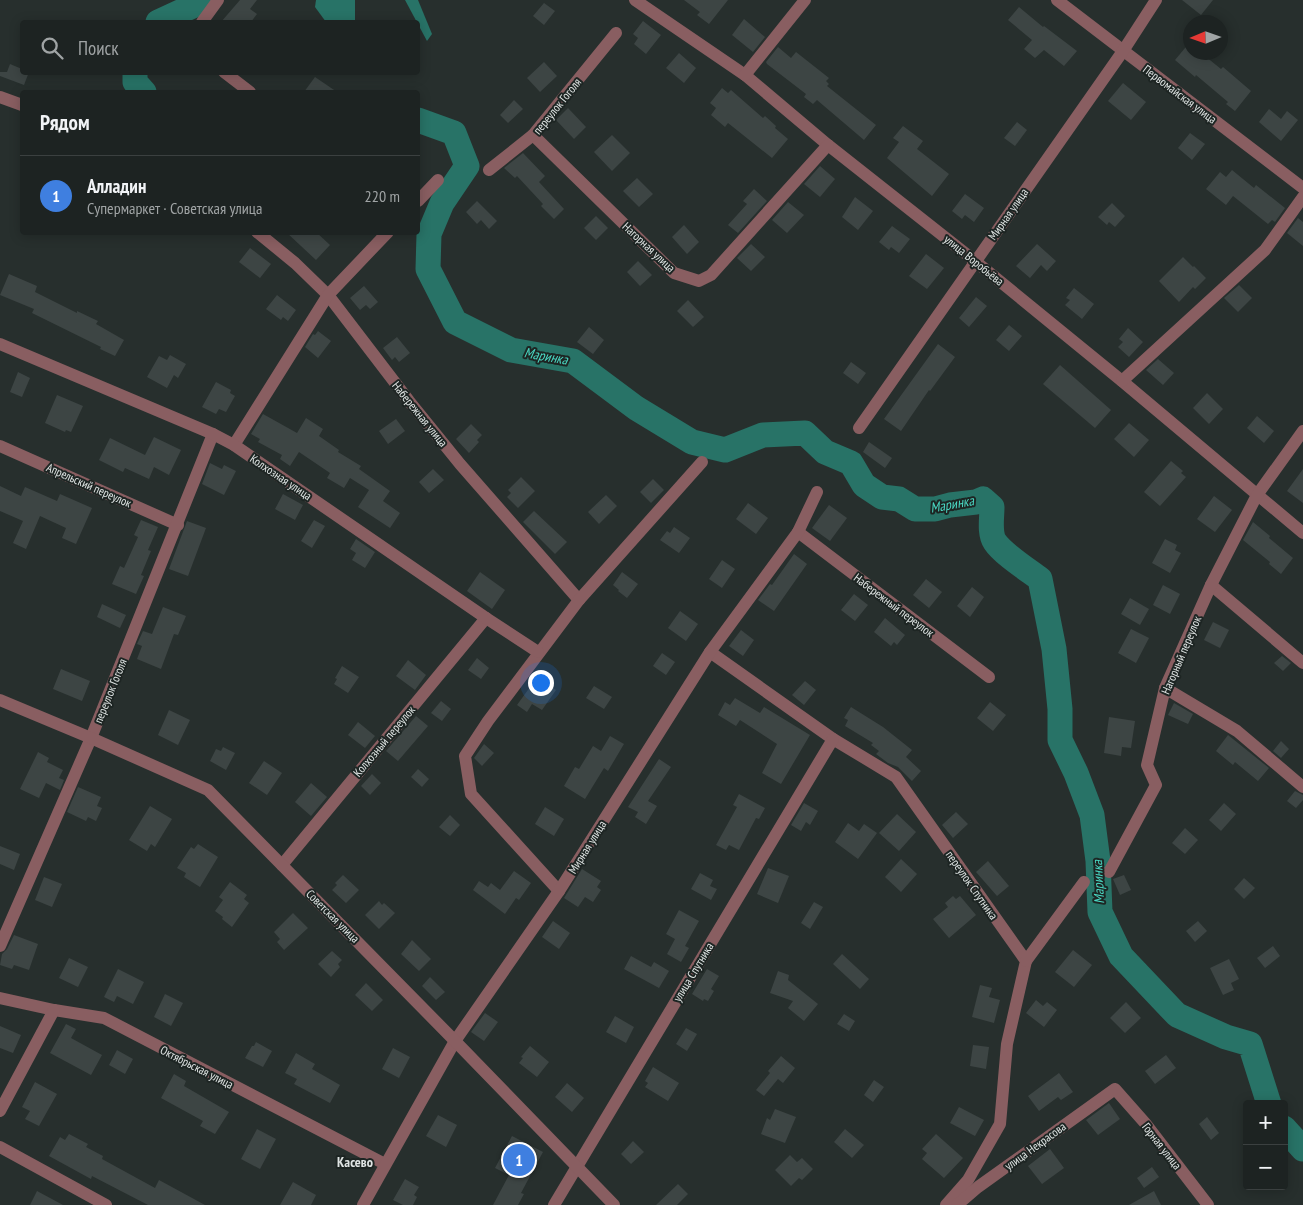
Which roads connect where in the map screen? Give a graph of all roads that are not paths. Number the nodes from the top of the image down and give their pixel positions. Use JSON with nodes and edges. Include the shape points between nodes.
{"nodes":[{"id":1,"x":218,"y":0,"type":"edge"},
{"id":2,"x":635,"y":0,"type":"edge"},
{"id":3,"x":805,"y":0,"type":"edge"},
{"id":4,"x":1057,"y":0,"type":"edge"},
{"id":5,"x":1156,"y":0,"type":"edge"},
{"id":6,"x":203,"y":20,"type":"edge"},
{"id":7,"x":616,"y":33,"type":"dead end"},
{"id":8,"x":1123,"y":51,"type":"junction"},
{"id":9,"x":228,"y":75,"type":"edge"},
{"id":10,"x":745,"y":75,"type":"junction"},
{"id":11,"x":247,"y":90,"type":"edge"},
{"id":12,"x":0,"y":97,"type":"edge"},
{"id":13,"x":20,"y":105,"type":"edge"},
{"id":14,"x":534,"y":135,"type":"junction"},
{"id":15,"x":828,"y":145,"type":"junction"},
{"id":16,"x":489,"y":170,"type":"dead end"},
{"id":17,"x":438,"y":180,"type":"dead end"},
{"id":18,"x":1303,"y":188,"type":"edge"},
{"id":19,"x":1303,"y":197,"type":"edge"},
{"id":20,"x":420,"y":199,"type":"edge"},
{"id":21,"x":261,"y":235,"type":"edge"},
{"id":22,"x":385,"y":235,"type":"edge"},
{"id":23,"x":975,"y":261,"type":"junction"},
{"id":24,"x":328,"y":295,"type":"junction"},
{"id":25,"x":0,"y":344,"type":"edge"},
{"id":26,"x":1122,"y":381,"type":"junction"},
{"id":27,"x":859,"y":428,"type":"dead end"},
{"id":28,"x":1303,"y":431,"type":"edge"},
{"id":29,"x":213,"y":434,"type":"junction"},
{"id":30,"x":0,"y":446,"type":"edge"},
{"id":31,"x":234,"y":446,"type":"junction"},
{"id":32,"x":702,"y":462,"type":"dead end"},
{"id":33,"x":817,"y":492,"type":"dead end"},
{"id":34,"x":1257,"y":495,"type":"junction"},
{"id":35,"x":178,"y":524,"type":"junction"},
{"id":36,"x":798,"y":532,"type":"junction"},
{"id":37,"x":1303,"y":533,"type":"edge"},
{"id":38,"x":1211,"y":585,"type":"junction"},
{"id":39,"x":579,"y":600,"type":"junction"},
{"id":40,"x":486,"y":618,"type":"junction"},
{"id":41,"x":538,"y":652,"type":"junction"},
{"id":42,"x":710,"y":652,"type":"junction"},
{"id":43,"x":1303,"y":663,"type":"edge"},
{"id":44,"x":989,"y":677,"type":"dead end"},
{"id":45,"x":1165,"y":688,"type":"junction"},
{"id":46,"x":0,"y":700,"type":"edge"},
{"id":47,"x":91,"y":738,"type":"junction"},
{"id":48,"x":832,"y":739,"type":"junction"},
{"id":49,"x":1303,"y":787,"type":"edge"},
{"id":50,"x":282,"y":864,"type":"junction"},
{"id":51,"x":1109,"y":872,"type":"dead end"},
{"id":52,"x":1084,"y":882,"type":"dead end"},
{"id":53,"x":559,"y":891,"type":"junction"},
{"id":54,"x":0,"y":946,"type":"edge"},
{"id":55,"x":1026,"y":961,"type":"junction"},
{"id":56,"x":0,"y":998,"type":"edge"},
{"id":57,"x":54,"y":1010,"type":"junction"},
{"id":58,"x":455,"y":1041,"type":"junction"},
{"id":59,"x":1115,"y":1089,"type":"joint"},
{"id":60,"x":0,"y":1111,"type":"edge"},
{"id":61,"x":0,"y":1147,"type":"edge"},
{"id":62,"x":385,"y":1164,"type":"junction"},
{"id":63,"x":577,"y":1166,"type":"junction"},
{"id":64,"x":106,"y":1205,"type":"edge"},
{"id":65,"x":363,"y":1205,"type":"edge"},
{"id":66,"x":554,"y":1205,"type":"edge"},
{"id":67,"x":614,"y":1205,"type":"edge"},
{"id":68,"x":946,"y":1205,"type":"edge"},
{"id":69,"x":957,"y":1205,"type":"edge"},
{"id":70,"x":1208,"y":1205,"type":"edge"}],
"edges":[{"from":1,"to":6,"type":"street"},
{"from":2,"to":10,"type":"street","name":"улица Воробьёва"},
{"from":3,"to":10,"type":"street"},
{"from":4,"to":8,"type":"street","name":"Первомайская улица"},
{"from":5,"to":8,"type":"street","name":"Мирная улица"},
{"from":7,"to":14,"type":"street","name":"переулок Гоголя"},
{"from":8,"to":18,"type":"street","name":"Первомайская улица"},
{"from":8,"to":23,"type":"street","name":"Мирная улица"},
{"from":9,"to":11,"type":"street"},
{"from":10,"to":15,"type":"street","name":"улица Воробьёва"},
{"from":12,"to":13,"type":"street"},
{"from":14,"to":15,"type":"street","name":"Нагорная улица","via":[[674,274],[698,281],[711,275]]},
{"from":14,"to":16,"type":"street","name":"переулок Гоголя"},
{"from":15,"to":23,"type":"street","name":"улица Воробьёва"},
{"from":17,"to":20,"type":"street"},
{"from":19,"to":26,"type":"street","via":[[1264,250]]},
{"from":21,"to":24,"type":"street","name":"Набережная улица"},
{"from":22,"to":24,"type":"street"},
{"from":23,"to":26,"type":"street","name":"улица Воробьёва"},
{"from":23,"to":27,"type":"street","name":"Мирная улица"},
{"from":24,"to":31,"type":"street"},
{"from":24,"to":39,"type":"street","name":"Набережная улица","via":[[460,464]]},
{"from":25,"to":29,"type":"street","name":"Колхозная улица"},
{"from":26,"to":34,"type":"street","name":"улица Воробьёва"},
{"from":28,"to":34,"type":"street","name":"Нагорный переулок"},
{"from":29,"to":31,"type":"street","name":"Колхозная улица"},
{"from":29,"to":35,"type":"street","name":"переулок Гоголя"},
{"from":30,"to":35,"type":"street","name":"Апрельский переулок"},
{"from":31,"to":40,"type":"street","name":"Колхозная улица"},
{"from":32,"to":39,"type":"street"},
{"from":33,"to":36,"type":"street","name":"Мирная улица"},
{"from":34,"to":37,"type":"street","name":"улица Воробьёва"},
{"from":34,"to":38,"type":"street","name":"Нагорный переулок"},
{"from":35,"to":47,"type":"street","name":"переулок Гоголя"},
{"from":36,"to":42,"type":"street","name":"Мирная улица"},
{"from":36,"to":44,"type":"street","name":"Набережный переулок"},
{"from":38,"to":43,"type":"street"},
{"from":38,"to":45,"type":"street","name":"Нагорный переулок"},
{"from":39,"to":41,"type":"street"},
{"from":40,"to":41,"type":"street","name":"Колхозная улица"},
{"from":40,"to":50,"type":"street","name":"Колхозный переулок"},
{"from":41,"to":53,"type":"street","via":[[465,756],[471,794]]},
{"from":42,"to":48,"type":"street","name":"переулок Спутника"},
{"from":42,"to":53,"type":"street","name":"Мирная улица"},
{"from":45,"to":49,"type":"street","via":[[1237,731]]},
{"from":45,"to":51,"type":"street","name":"Нагорный переулок","via":[[1147,765],[1156,785]]},
{"from":46,"to":47,"type":"street","name":"Советская улица"},
{"from":47,"to":50,"type":"street","name":"Советская улица","via":[[208,790]]},
{"from":47,"to":54,"type":"street","name":"переулок Гоголя"},
{"from":48,"to":55,"type":"street","name":"переулок Спутника","via":[[896,777]]},
{"from":48,"to":63,"type":"street","name":"улица Спутника"},
{"from":50,"to":58,"type":"street","name":"Советская улица"},
{"from":52,"to":55,"type":"street"},
{"from":53,"to":58,"type":"street","name":"Мирная улица"},
{"from":55,"to":68,"type":"street","via":[[1007,1044],[1000,1124],[968,1180]]},
{"from":56,"to":57,"type":"street","name":"Октябрьская улица"},
{"from":57,"to":60,"type":"street"},
{"from":57,"to":62,"type":"street","name":"Октябрьская улица","via":[[104,1018]]},
{"from":58,"to":62,"type":"street","name":"Мирная улица"},
{"from":58,"to":63,"type":"street","name":"Советская улица"},
{"from":59,"to":69,"type":"street","name":"улица Некрасова"},
{"from":59,"to":70,"type":"street","name":"Горная улица"},
{"from":61,"to":64,"type":"street"},
{"from":62,"to":65,"type":"street","name":"Мирная улица"},
{"from":63,"to":66,"type":"street","name":"улица Спутника"},
{"from":63,"to":67,"type":"street","name":"Советская улица"}]}
